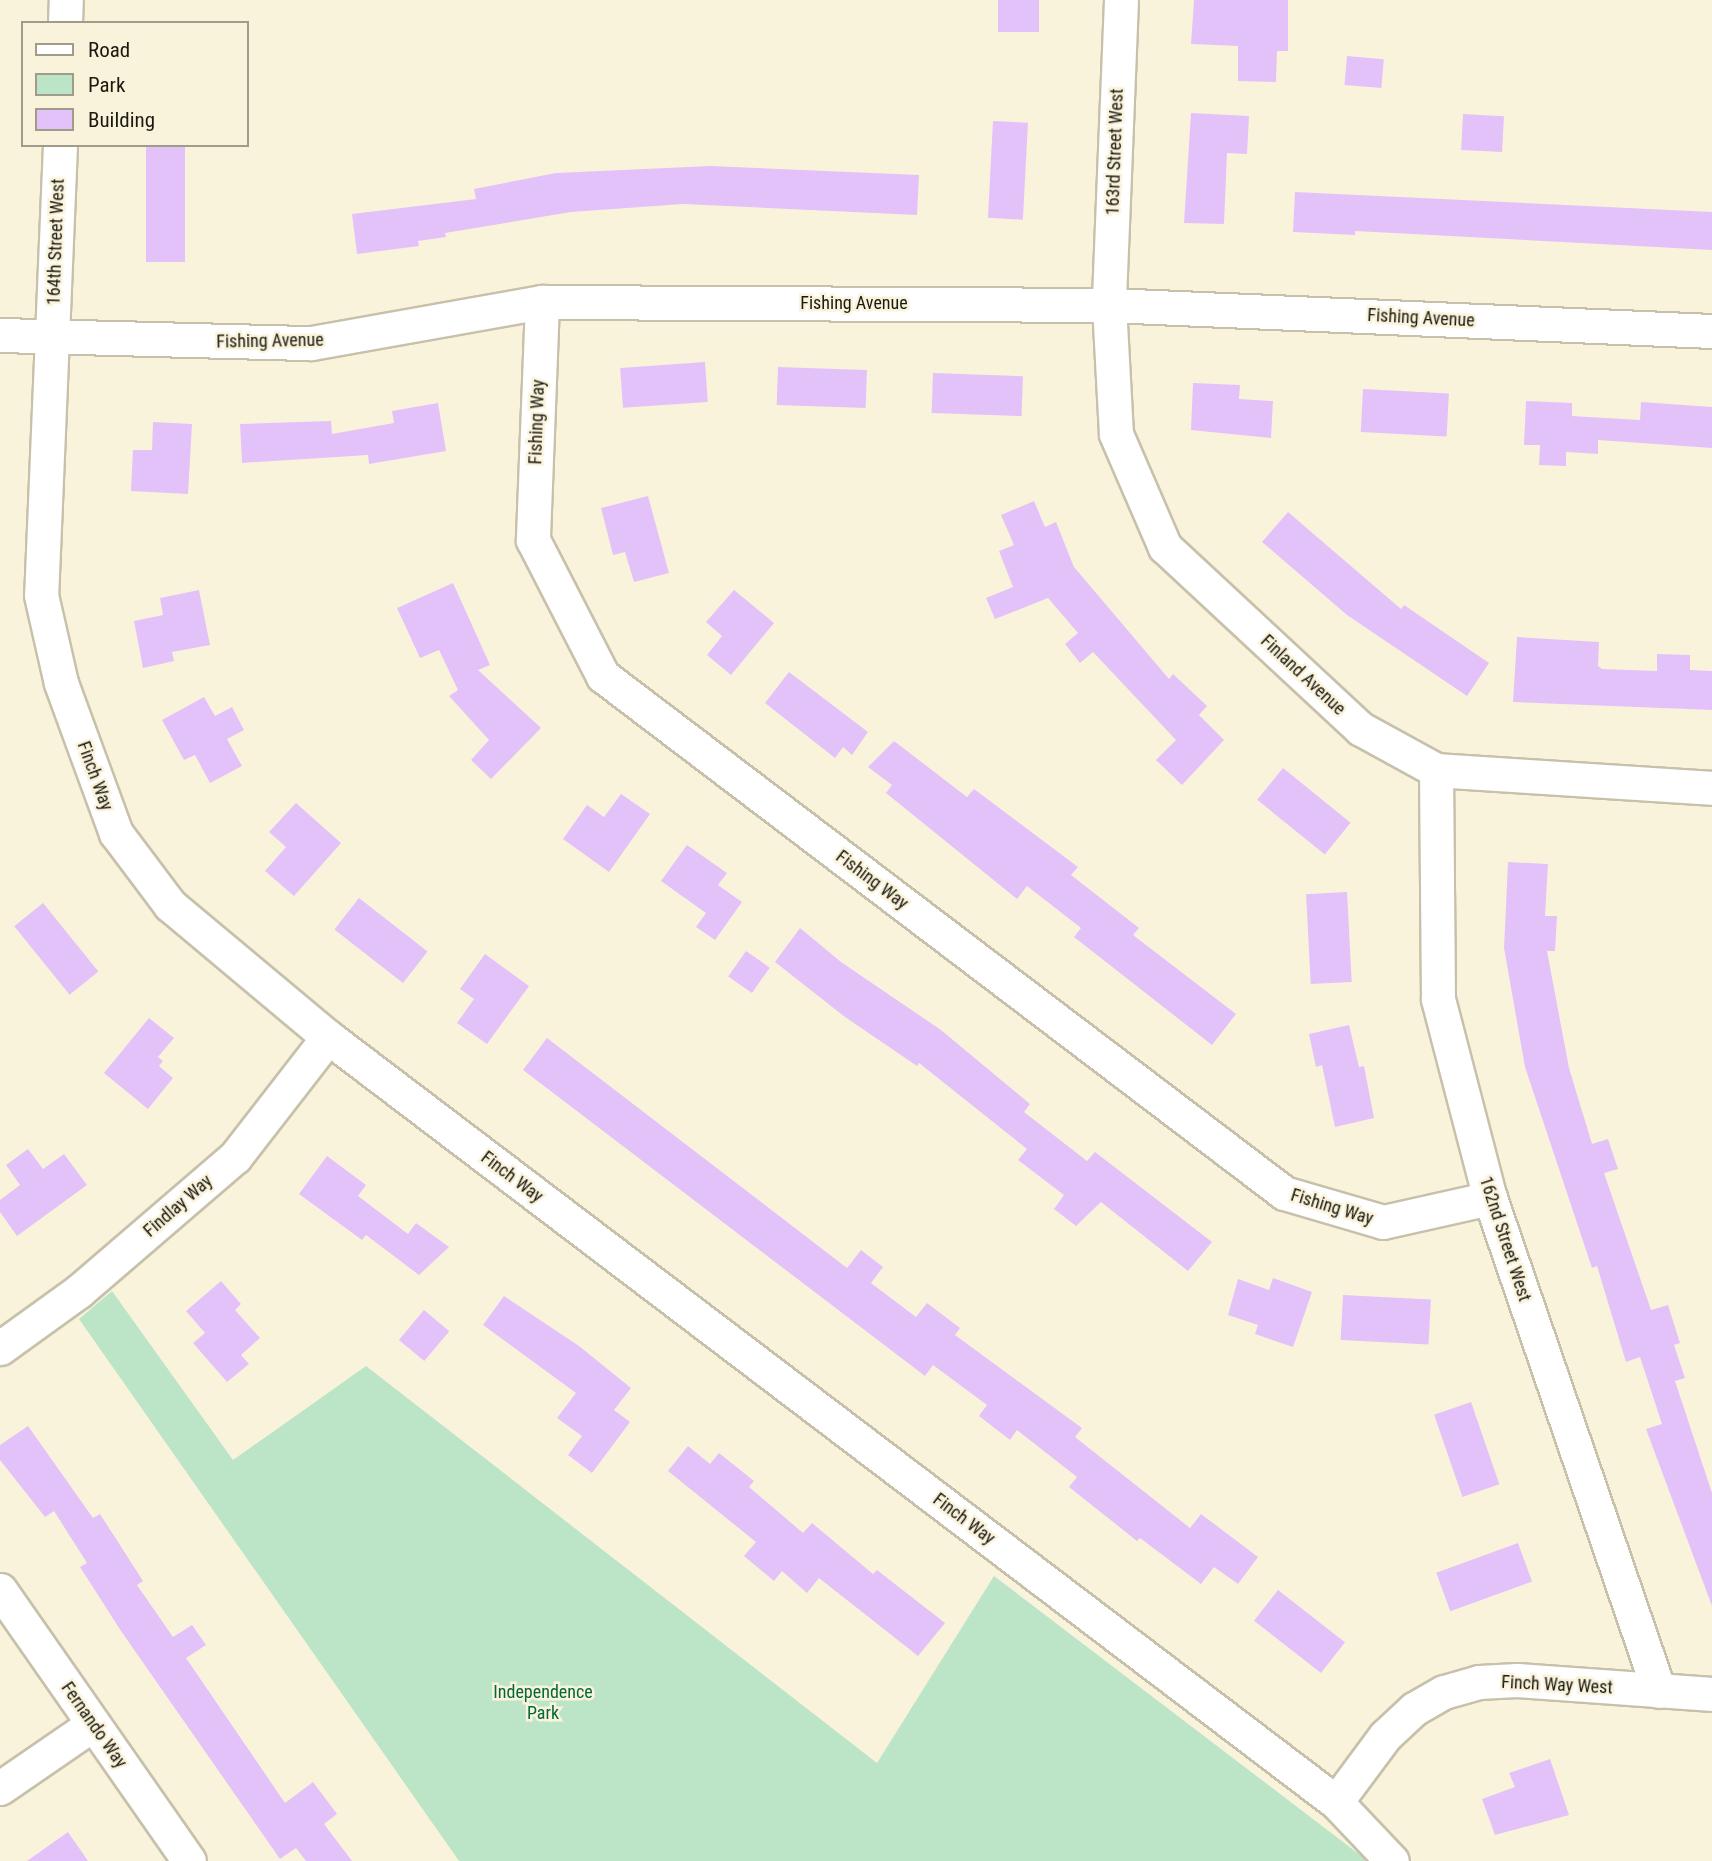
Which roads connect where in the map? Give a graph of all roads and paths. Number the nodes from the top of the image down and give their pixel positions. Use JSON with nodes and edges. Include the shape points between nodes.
{"nodes":[{"id":1,"x":66,"y":0,"type":"edge"},
{"id":2,"x":1121,"y":0,"type":"edge"},
{"id":3,"x":65,"y":21,"type":"edge"},
{"id":4,"x":60,"y":147,"type":"edge"},
{"id":5,"x":542,"y":302,"type":"junction"},
{"id":6,"x":1109,"y":304,"type":"junction"},
{"id":7,"x":1712,"y":331,"type":"edge"},
{"id":8,"x":0,"y":335,"type":"edge"},
{"id":9,"x":52,"y":339,"type":"junction"},
{"id":10,"x":1436,"y":771,"type":"junction"},
{"id":11,"x":1712,"y":788,"type":"edge"},
{"id":12,"x":328,"y":1037,"type":"junction"},
{"id":13,"x":1490,"y":1198,"type":"junction"},
{"id":14,"x":0,"y":1348,"type":"edge"},
{"id":15,"x":0,"y":1590,"type":"edge"},
{"id":16,"x":1659,"y":1691,"type":"junction"},
{"id":17,"x":1712,"y":1693,"type":"edge"},
{"id":18,"x":93,"y":1724,"type":"junction"},
{"id":19,"x":0,"y":1788,"type":"edge"},
{"id":20,"x":1336,"y":1802,"type":"junction"},
{"id":21,"x":189,"y":1861,"type":"edge"},
{"id":22,"x":1392,"y":1861,"type":"edge"}],
"edges":[{"from":1,"to":3,"type":"street"},
{"from":2,"to":6,"type":"street","name":"163rd Street West"},
{"from":4,"to":9,"type":"street","name":"164th Street West"},
{"from":5,"to":6,"type":"street","name":"Fishing Avenue"},
{"from":5,"to":9,"type":"street","name":"Fishing Avenue","via":[[311,343]]},
{"from":5,"to":13,"type":"street","name":"Fishing Way","via":[[533,540],[603,676],[1284,1193],[1383,1222]]},
{"from":6,"to":7,"type":"street","name":"Fishing Avenue"},
{"from":6,"to":10,"type":"street","name":"Finland Avenue","via":[[1116,434],[1166,547],[1361,729]]},
{"from":8,"to":9,"type":"street","name":"Fishing Avenue"},
{"from":9,"to":12,"type":"street","name":"Finch Way","via":[[41,595],[61,683],[116,833],[170,905]]},
{"from":10,"to":11,"type":"street","name":"Finland Avenue"},
{"from":10,"to":13,"type":"street","name":"162nd Street West","via":[[1438,999]]},
{"from":12,"to":14,"type":"street","name":"Findlay Way","via":[[235,1157],[79,1291]]},
{"from":12,"to":20,"type":"street","name":"Finch Way"},
{"from":13,"to":16,"type":"street","name":"162nd Street West"},
{"from":15,"to":18,"type":"street","name":"Fernando Way"},
{"from":16,"to":17,"type":"street","name":"Finch Way West"},
{"from":16,"to":20,"type":"street","name":"Finch Way West","via":[[1517,1679],[1479,1682],[1444,1692],[1415,1709],[1385,1736]]},
{"from":18,"to":19,"type":"street"},
{"from":18,"to":21,"type":"street","name":"Fernando Way"},
{"from":20,"to":22,"type":"street"}]}
